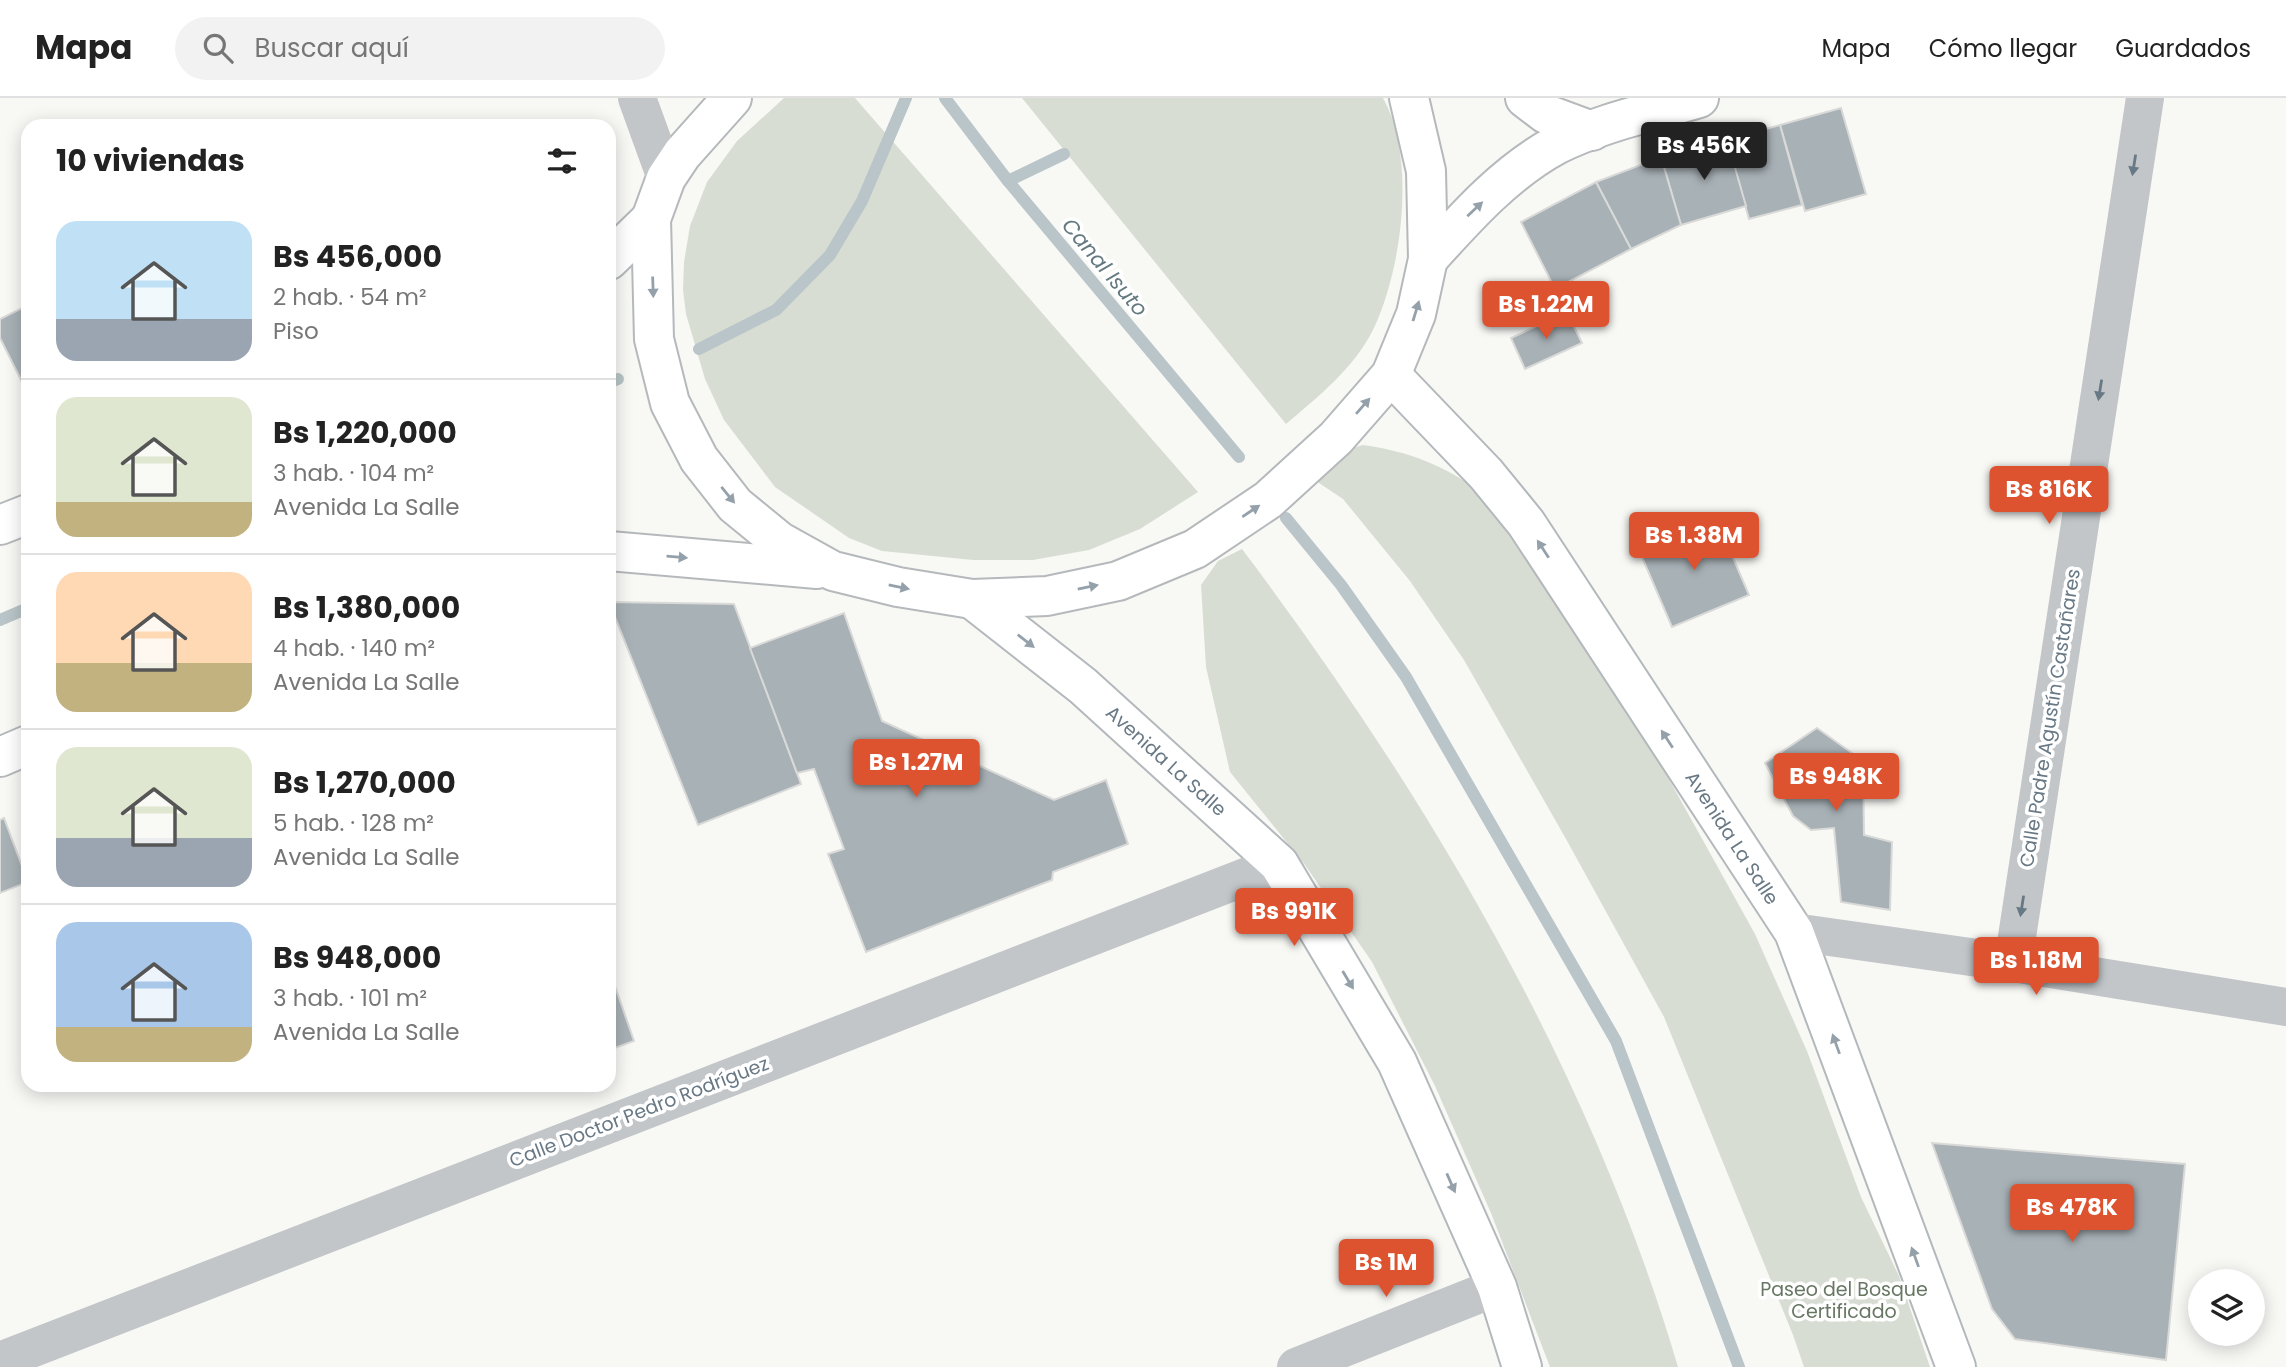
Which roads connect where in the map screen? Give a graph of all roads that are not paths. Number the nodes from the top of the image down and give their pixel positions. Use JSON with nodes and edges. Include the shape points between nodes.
{"nodes":[{"id":1,"x":637,"y":98,"type":"edge"},
{"id":2,"x":732,"y":98,"type":"edge"},
{"id":3,"x":1409,"y":98,"type":"edge"},
{"id":4,"x":1525,"y":98,"type":"edge"},
{"id":5,"x":1699,"y":98,"type":"edge"},
{"id":6,"x":2145,"y":98,"type":"edge"},
{"id":7,"x":1592,"y":131,"type":"junction"},
{"id":8,"x":666,"y":178,"type":"junction"},
{"id":9,"x":651,"y":219,"type":"junction"},
{"id":10,"x":616,"y":253,"type":"edge"},
{"id":11,"x":1428,"y":259,"type":"junction"},
{"id":12,"x":1391,"y":374,"type":"junction"},
{"id":13,"x":21,"y":517,"type":"edge"},
{"id":14,"x":0,"y":525,"type":"edge"},
{"id":15,"x":616,"y":552,"type":"edge"},
{"id":16,"x":833,"y":570,"type":"junction"},
{"id":17,"x":972,"y":599,"type":"junction"},
{"id":18,"x":21,"y":748,"type":"edge"},
{"id":19,"x":0,"y":757,"type":"edge"},
{"id":20,"x":1279,"y":864,"type":"junction"},
{"id":21,"x":1794,"y":932,"type":"junction"},
{"id":22,"x":2013,"y":963,"type":"junction"},
{"id":23,"x":2286,"y":1007,"type":"edge"},
{"id":24,"x":1497,"y":1287,"type":"junction"},
{"id":25,"x":0,"y":1361,"type":"edge"},
{"id":26,"x":1296,"y":1367,"type":"edge"},
{"id":27,"x":1522,"y":1367,"type":"edge"},
{"id":28,"x":1956,"y":1367,"type":"edge"}],
"edges":[{"from":1,"to":8,"type":"street"},
{"from":2,"to":8,"type":"main road"},
{"from":3,"to":11,"type":"main road","via":[[1426,171]]},
{"from":4,"to":7,"type":"main road","via":[[1546,114]]},
{"from":5,"to":7,"type":"main road"},
{"from":6,"to":22,"type":"street","name":"Calle Padre Agustín Castañares","one_way":true},
{"from":11,"to":7,"type":"main road","one_way":true,"via":[[1518,170],[1556,145]]},
{"from":8,"to":9,"type":"main road"},
{"from":9,"to":10,"type":"main road"},
{"from":9,"to":16,"type":"main road","one_way":true,"via":[[654,340],[670,402],[681,425],[699,459],[736,505],[779,541]]},
{"from":12,"to":11,"type":"main road","one_way":true,"via":[[1416,314]]},
{"from":17,"to":12,"type":"main road","one_way":true,"via":[[1046,596],[1118,581],[1195,549],[1268,500],[1336,438]]},
{"from":21,"to":12,"type":"main road","name":"Avenida La Salle","one_way":true,"via":[[1526,523]]},
{"from":13,"to":14,"type":"main road"},
{"from":15,"to":16,"type":"main road","one_way":true},
{"from":16,"to":17,"type":"main road","one_way":true},
{"from":17,"to":20,"type":"main road","name":"Avenida La Salle","one_way":true,"via":[[1083,686]]},
{"from":18,"to":19,"type":"main road"},
{"from":20,"to":24,"type":"main road","name":"Avenida La Salle","one_way":true,"via":[[1397,1062]]},
{"from":20,"to":25,"type":"street","name":"Calle Doctor Pedro Rodríguez"},
{"from":21,"to":22,"type":"street"},
{"from":28,"to":21,"type":"main road","name":"Avenida La Salle","one_way":true},
{"from":22,"to":23,"type":"street"},
{"from":24,"to":26,"type":"street"},
{"from":24,"to":27,"type":"main road","name":"Avenida La Salle"}]}
